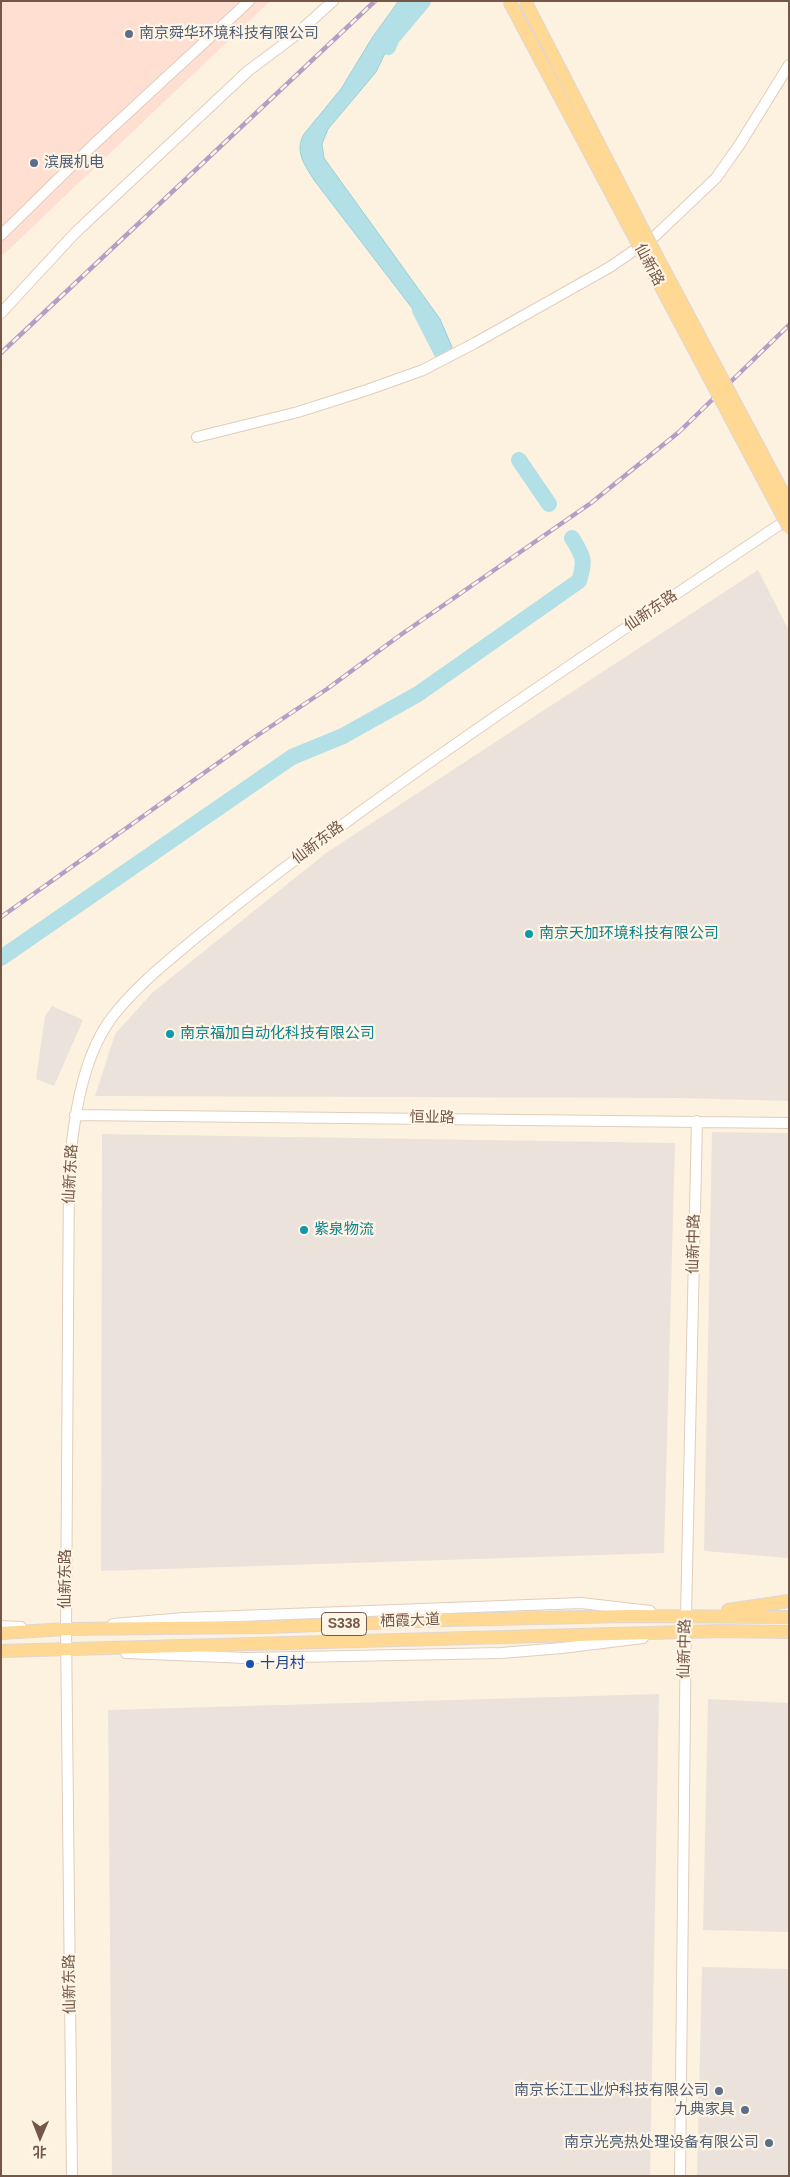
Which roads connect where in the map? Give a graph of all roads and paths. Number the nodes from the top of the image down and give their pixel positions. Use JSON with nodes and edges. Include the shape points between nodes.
{"nodes":[{"id":1,"x":249,"y":1,"type":"edge"},
{"id":2,"x":333,"y":1,"type":"edge"},
{"id":3,"x":509,"y":1,"type":"edge"},
{"id":4,"x":525,"y":1,"type":"edge"},
{"id":5,"x":789,"y":65,"type":"edge"},
{"id":6,"x":1,"y":235,"type":"edge"},
{"id":7,"x":1,"y":314,"type":"edge"},
{"id":8,"x":197,"y":437,"type":"dead end"},
{"id":9,"x":789,"y":504,"type":"edge"},
{"id":10,"x":787,"y":524,"type":"edge"},
{"id":11,"x":75,"y":1115,"type":"junction"},
{"id":12,"x":697,"y":1122,"type":"junction"},
{"id":13,"x":789,"y":1123,"type":"edge"},
{"id":14,"x":789,"y":1601,"type":"edge"},
{"id":15,"x":686,"y":1615,"type":"junction"},
{"id":16,"x":789,"y":1617,"type":"edge"},
{"id":17,"x":1,"y":1626,"type":"edge"},
{"id":18,"x":66,"y":1629,"type":"junction"},
{"id":19,"x":686,"y":1632,"type":"junction"},
{"id":20,"x":789,"y":1632,"type":"edge"},
{"id":21,"x":1,"y":1633,"type":"edge"},
{"id":22,"x":789,"y":1640,"type":"edge"},
{"id":23,"x":66,"y":1649,"type":"junction"},
{"id":24,"x":1,"y":1651,"type":"edge"},
{"id":25,"x":1,"y":1657,"type":"edge"},
{"id":26,"x":72,"y":2176,"type":"edge"},
{"id":27,"x":680,"y":2176,"type":"edge"}],
"edges":[{"from":1,"to":6,"type":"street"},
{"from":2,"to":7,"type":"street","via":[[248,71],[184,131],[75,234]]},
{"from":3,"to":10,"type":"main road","name":"仙新路","bridge":true},
{"from":4,"to":9,"type":"main road","name":"仙新路","bridge":true},
{"from":5,"to":8,"type":"street","via":[[716,178],[655,236],[610,267],[423,370],[298,412]]},
{"from":10,"to":11,"type":"street","name":"仙新东路","via":[[564,670],[340,826],[147,978],[110,1021],[92,1055]]},
{"from":11,"to":12,"type":"street","name":"恒业路"},
{"from":11,"to":18,"type":"street","name":"仙新东路","via":[[69,1168]]},
{"from":12,"to":13,"type":"street","name":"恒业路"},
{"from":12,"to":15,"type":"street","name":"仙新中路"},
{"from":14,"to":15,"type":"main road"},
{"from":15,"to":16,"type":"main road","name":"栖霞大道","number":"S338"},
{"from":15,"to":18,"type":"main road","name":"栖霞大道","number":"S338","via":[[267,1627]]},
{"from":15,"to":19,"type":"street","name":"仙新中路"},
{"from":17,"to":18,"type":"street"},
{"from":18,"to":21,"type":"main road","name":"栖霞大道","number":"S338"},
{"from":18,"to":23,"type":"street","name":"仙新东路"},
{"from":19,"to":20,"type":"main road","name":"栖霞大道","number":"S338"},
{"from":19,"to":22,"type":"main road"},
{"from":19,"to":23,"type":"main road","name":"栖霞大道","number":"S338"},
{"from":19,"to":27,"type":"street","name":"仙新中路"},
{"from":23,"to":24,"type":"main road","name":"栖霞大道","number":"S338"},
{"from":23,"to":25,"type":"street"},
{"from":23,"to":26,"type":"street","name":"仙新东路"}]}
